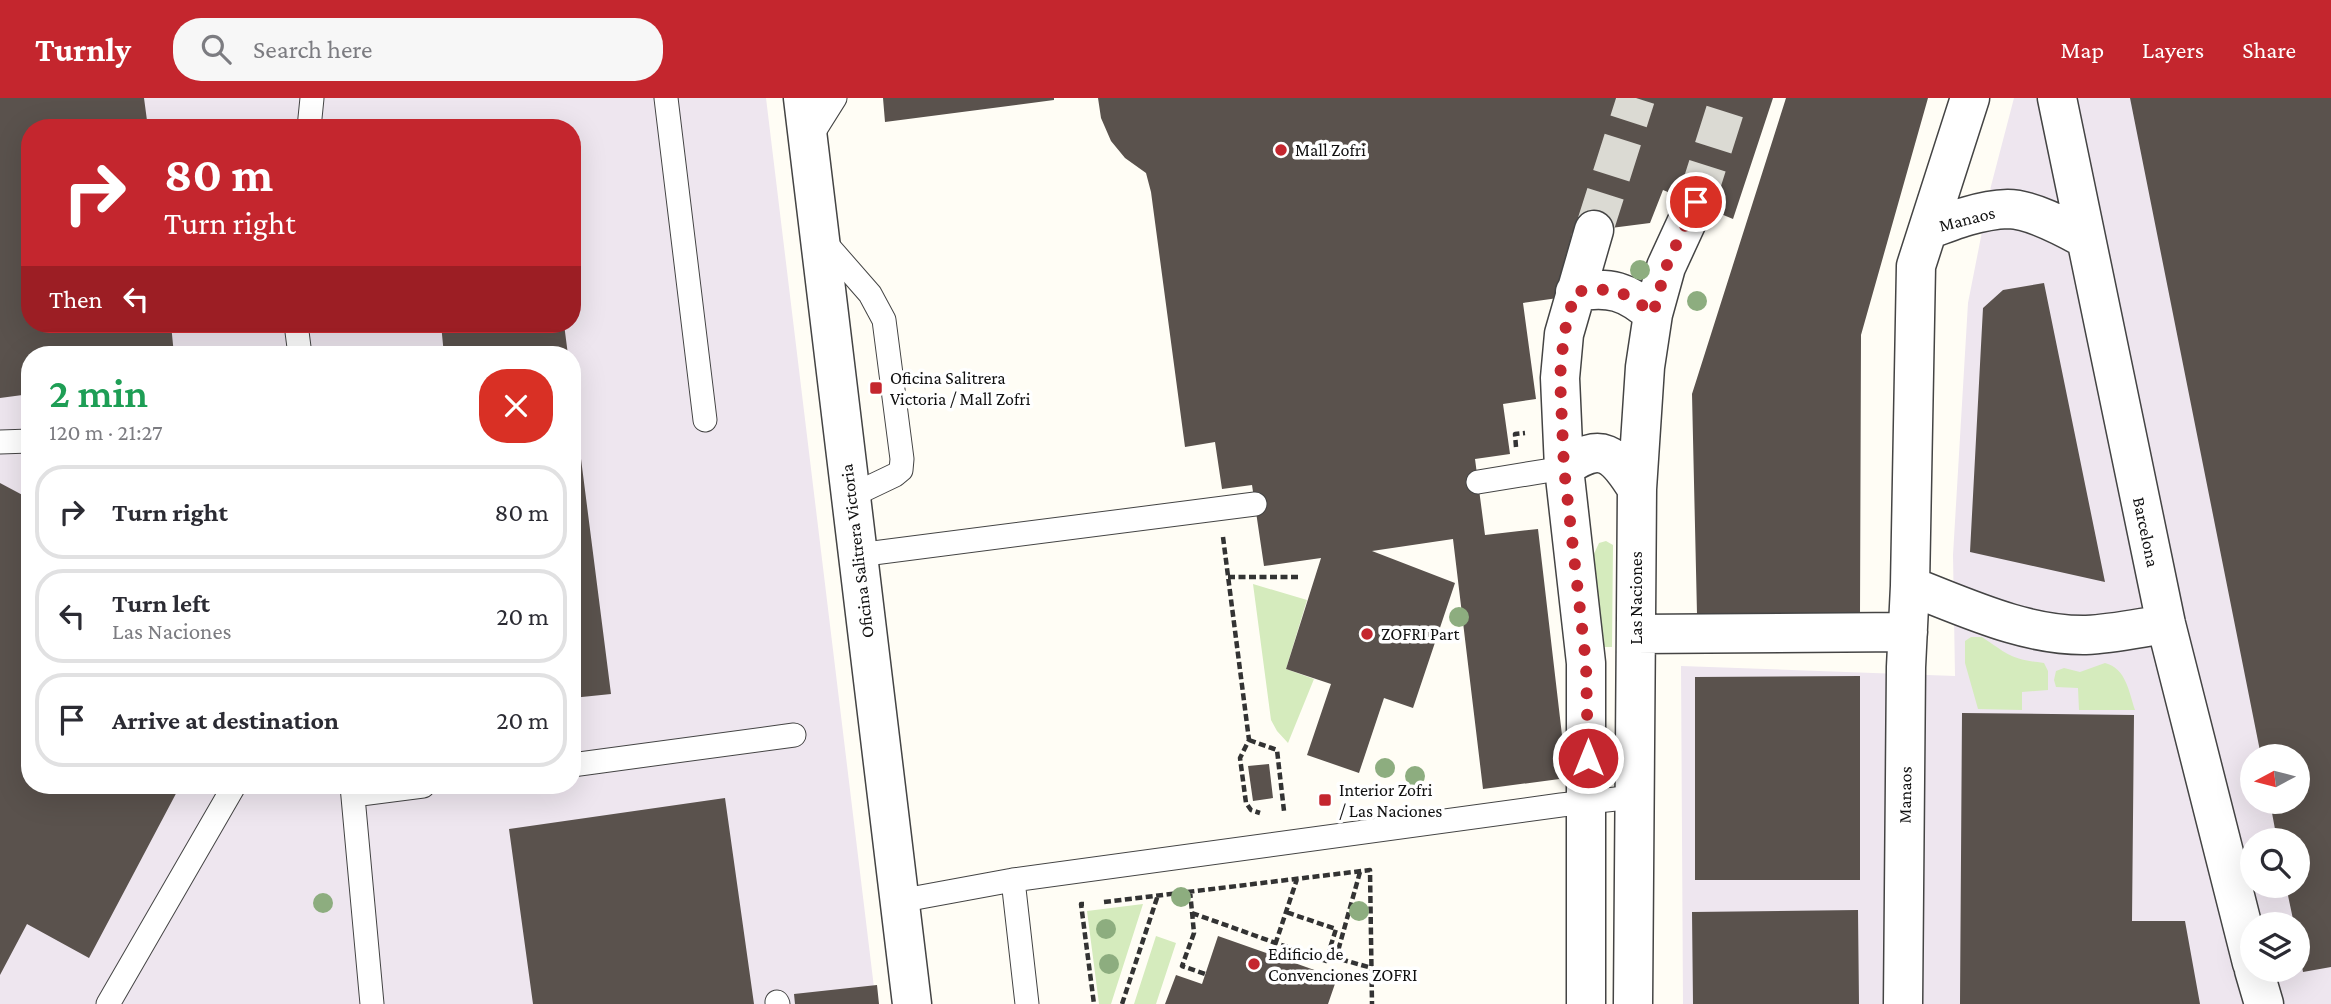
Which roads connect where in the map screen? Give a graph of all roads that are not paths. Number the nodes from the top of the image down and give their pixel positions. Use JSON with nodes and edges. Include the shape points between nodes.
{"nodes":[{"id":1,"x":312,"y":98,"type":"edge"},
{"id":2,"x":666,"y":98,"type":"edge"},
{"id":3,"x":803,"y":98,"type":"edge"},
{"id":4,"x":835,"y":98,"type":"edge"},
{"id":5,"x":1970,"y":98,"type":"edge"},
{"id":6,"x":2057,"y":98,"type":"edge"},
{"id":7,"x":310,"y":119,"type":"edge"},
{"id":8,"x":808,"y":141,"type":"junction"},
{"id":9,"x":1696,"y":202,"type":"tunnel mouth"},
{"id":10,"x":1594,"y":230,"type":"tunnel mouth"},
{"id":11,"x":1928,"y":230,"type":"junction"},
{"id":12,"x":820,"y":236,"type":"junction"},
{"id":13,"x":2084,"y":238,"type":"junction"},
{"id":14,"x":1575,"y":292,"type":"junction"},
{"id":15,"x":1653,"y":314,"type":"junction"},
{"id":16,"x":705,"y":420,"type":"dead end"},
{"id":17,"x":21,"y":441,"type":"edge"},
{"id":18,"x":0,"y":442,"type":"edge"},
{"id":19,"x":1564,"y":468,"type":"junction"},
{"id":20,"x":1478,"y":482,"type":"dead end"},
{"id":21,"x":1637,"y":489,"type":"junction"},
{"id":22,"x":851,"y":496,"type":"junction"},
{"id":23,"x":1255,"y":504,"type":"dead end"},
{"id":24,"x":858,"y":555,"type":"junction"},
{"id":25,"x":1910,"y":586,"type":"junction"},
{"id":26,"x":2166,"y":624,"type":"junction"},
{"id":27,"x":1908,"y":632,"type":"junction"},
{"id":28,"x":1636,"y":634,"type":"junction"},
{"id":29,"x":794,"y":735,"type":"dead end"},
{"id":30,"x":581,"y":764,"type":"edge"},
{"id":31,"x":229,"y":794,"type":"edge"},
{"id":32,"x":352,"y":794,"type":"edge"},
{"id":33,"x":1634,"y":797,"type":"junction"},
{"id":34,"x":1588,"y":802,"type":"junction"},
{"id":35,"x":1013,"y":880,"type":"junction"},
{"id":36,"x":899,"y":901,"type":"junction"},
{"id":37,"x":2240,"y":916,"type":"edge"},
{"id":38,"x":2258,"y":982,"type":"edge"},
{"id":39,"x":108,"y":1004,"type":"edge"},
{"id":40,"x":372,"y":1004,"type":"edge"},
{"id":41,"x":912,"y":1004,"type":"edge"},
{"id":42,"x":1027,"y":1004,"type":"edge"},
{"id":43,"x":1586,"y":1004,"type":"edge"},
{"id":44,"x":1633,"y":1004,"type":"edge"},
{"id":45,"x":1903,"y":1004,"type":"edge"},
{"id":46,"x":2264,"y":1004,"type":"edge"}],
"edges":[{"from":1,"to":7,"type":"lane"},
{"from":2,"to":16,"type":"lane"},
{"from":3,"to":8,"type":"street","name":"Oficina Salitrera Victoria"},
{"from":4,"to":8,"type":"lane"},
{"from":5,"to":11,"type":"street","name":"Manaos"},
{"from":6,"to":13,"type":"street","name":"Barcelona"},
{"from":8,"to":12,"type":"street","name":"Oficina Salitrera Victoria"},
{"from":9,"to":15,"type":"street","name":"Las Naciones","via":[[1666,267]]},
{"from":10,"to":14,"type":"street"},
{"from":11,"to":13,"type":"street","name":"Manaos","via":[[1967,215],[2010,209],[2049,220]]},
{"from":11,"to":25,"type":"street","name":"Manaos","via":[[1916,266]]},
{"from":12,"to":22,"type":"street","name":"Oficina Salitrera Victoria"},
{"from":12,"to":22,"type":"lane","via":[[870,294],[884,320],[902,459],[895,475]]},
{"from":13,"to":26,"type":"street","name":"Barcelona"},
{"from":14,"to":15,"type":"street","via":[[1617,291]]},
{"from":14,"to":19,"type":"street","via":[[1564,334],[1560,377]]},
{"from":15,"to":21,"type":"street","name":"Las Naciones"},
{"from":17,"to":18,"type":"lane"},
{"from":19,"to":20,"type":"lane"},
{"from":19,"to":21,"type":"street","via":[[1594,452],[1611,456]]},
{"from":19,"to":34,"type":"street","via":[[1586,663]]},
{"from":21,"to":28,"type":"street","name":"Las Naciones"},
{"from":22,"to":24,"type":"street","name":"Oficina Salitrera Victoria"},
{"from":23,"to":24,"type":"lane"},
{"from":24,"to":36,"type":"street","name":"Oficina Salitrera Victoria"},
{"from":25,"to":26,"type":"street","via":[[1988,616],[2061,634]]},
{"from":25,"to":27,"type":"street","name":"Manaos"},
{"from":26,"to":37,"type":"street","name":"Barcelona"},
{"from":27,"to":28,"type":"street"},
{"from":27,"to":45,"type":"street","name":"Manaos"},
{"from":28,"to":33,"type":"street","name":"Las Naciones"},
{"from":29,"to":30,"type":"lane"},
{"from":31,"to":39,"type":"lane"},
{"from":32,"to":40,"type":"lane"},
{"from":33,"to":34,"type":"lane"},
{"from":33,"to":44,"type":"street","name":"Las Naciones"},
{"from":34,"to":35,"type":"lane"},
{"from":34,"to":43,"type":"street"},
{"from":35,"to":36,"type":"lane"},
{"from":35,"to":42,"type":"lane"},
{"from":36,"to":41,"type":"street","name":"Oficina Salitrera Victoria"},
{"from":38,"to":46,"type":"street"}]}
